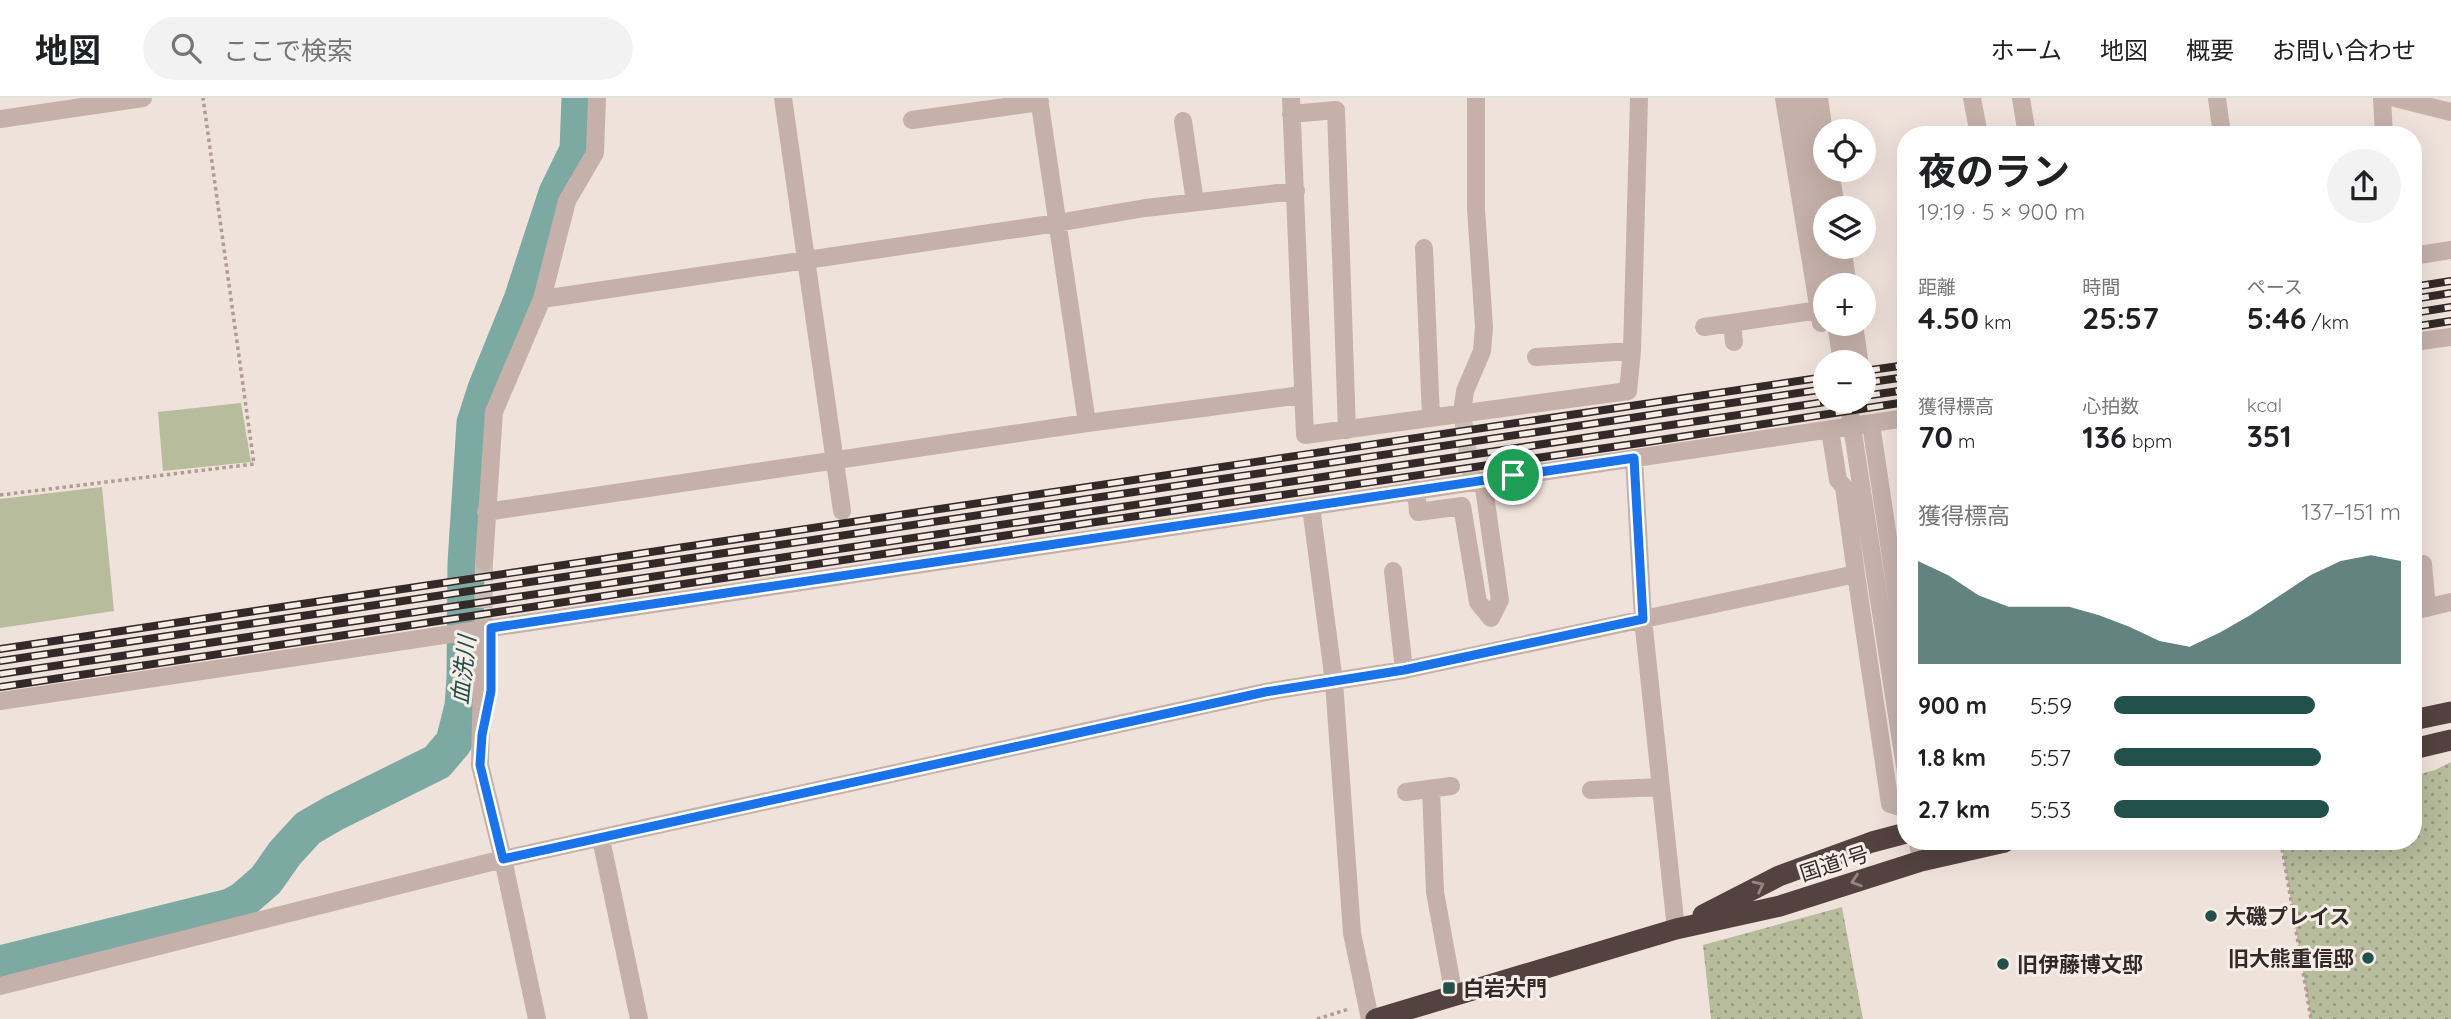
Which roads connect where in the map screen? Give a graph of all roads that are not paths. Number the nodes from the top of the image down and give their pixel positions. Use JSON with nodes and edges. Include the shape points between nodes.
{"nodes":[{"id":1,"x":144,"y":98,"type":"edge"},
{"id":2,"x":597,"y":98,"type":"edge"},
{"id":3,"x":783,"y":98,"type":"edge"},
{"id":4,"x":1476,"y":98,"type":"edge"},
{"id":5,"x":1639,"y":98,"type":"edge"},
{"id":6,"x":1784,"y":98,"type":"edge"},
{"id":7,"x":1801,"y":98,"type":"edge"},
{"id":8,"x":1819,"y":98,"type":"edge"},
{"id":9,"x":1972,"y":98,"type":"edge"},
{"id":10,"x":2024,"y":98,"type":"edge"},
{"id":11,"x":2217,"y":98,"type":"edge"},
{"id":12,"x":2382,"y":98,"type":"edge"},
{"id":13,"x":2395,"y":98,"type":"edge"},
{"id":14,"x":1040,"y":100,"type":"edge"},
{"id":15,"x":1291,"y":106,"type":"edge"},
{"id":16,"x":2451,"y":112,"type":"edge"},
{"id":17,"x":0,"y":119,"type":"edge"},
{"id":18,"x":1822,"y":119,"type":"edge"},
{"id":19,"x":912,"y":120,"type":"dead end"},
{"id":20,"x":1183,"y":121,"type":"dead end"},
{"id":21,"x":1977,"y":126,"type":"edge"},
{"id":22,"x":2026,"y":126,"type":"edge"},
{"id":23,"x":2221,"y":126,"type":"edge"},
{"id":24,"x":2384,"y":126,"type":"edge"},
{"id":25,"x":1296,"y":191,"type":"junction"},
{"id":26,"x":1195,"y":202,"type":"junction"},
{"id":27,"x":1057,"y":223,"type":"junction"},
{"id":28,"x":1424,"y":248,"type":"dead end"},
{"id":29,"x":2451,"y":250,"type":"edge"},
{"id":30,"x":2422,"y":255,"type":"edge"},
{"id":31,"x":807,"y":260,"type":"junction"},
{"id":32,"x":1820,"y":273,"type":"edge"},
{"id":33,"x":1822,"y":273,"type":"edge"},
{"id":34,"x":542,"y":299,"type":"junction"},
{"id":35,"x":1813,"y":320,"type":"edge"},
{"id":36,"x":1732,"y":323,"type":"junction"},
{"id":37,"x":1704,"y":327,"type":"dead end"},
{"id":38,"x":2451,"y":337,"type":"edge"},
{"id":39,"x":2422,"y":341,"type":"edge"},
{"id":40,"x":1734,"y":342,"type":"dead end"},
{"id":41,"x":1632,"y":351,"type":"junction"},
{"id":42,"x":1536,"y":357,"type":"dead end"},
{"id":43,"x":1302,"y":395,"type":"junction"},
{"id":44,"x":1462,"y":412,"type":"tunnel mouth"},
{"id":45,"x":1850,"y":413,"type":"edge"},
{"id":46,"x":1431,"y":418,"type":"junction"},
{"id":47,"x":1897,"y":420,"type":"edge"},
{"id":48,"x":1087,"y":423,"type":"junction"},
{"id":49,"x":1871,"y":424,"type":"junction"},
{"id":50,"x":1347,"y":430,"type":"junction"},
{"id":51,"x":1830,"y":430,"type":"junction"},
{"id":52,"x":1634,"y":458,"type":"junction"},
{"id":53,"x":835,"y":460,"type":"junction"},
{"id":54,"x":1478,"y":484,"type":"junction"},
{"id":55,"x":1416,"y":490,"type":"junction"},
{"id":56,"x":1311,"y":507,"type":"junction"},
{"id":57,"x":842,"y":511,"type":"dead end"},
{"id":58,"x":486,"y":512,"type":"junction"},
{"id":59,"x":484,"y":562,"type":"tunnel mouth"},
{"id":60,"x":2423,"y":564,"type":"dead end"},
{"id":61,"x":1393,"y":570,"type":"dead end"},
{"id":62,"x":1856,"y":574,"type":"junction"},
{"id":63,"x":2422,"y":579,"type":"edge"},
{"id":64,"x":1897,"y":598,"type":"edge"},
{"id":65,"x":2451,"y":602,"type":"edge"},
{"id":66,"x":2422,"y":609,"type":"edge"},
{"id":67,"x":1491,"y":618,"type":"junction"},
{"id":68,"x":1643,"y":619,"type":"junction"},
{"id":69,"x":488,"y":630,"type":"junction"},
{"id":70,"x":1496,"y":650,"type":"junction"},
{"id":71,"x":1404,"y":670,"type":"junction"},
{"id":72,"x":1334,"y":682,"type":"junction"},
{"id":73,"x":0,"y":701,"type":"edge"},
{"id":74,"x":2451,"y":712,"type":"edge"},
{"id":75,"x":1897,"y":716,"type":"edge"},
{"id":76,"x":2422,"y":718,"type":"edge"},
{"id":77,"x":2451,"y":740,"type":"edge"},
{"id":78,"x":2422,"y":747,"type":"edge"},
{"id":79,"x":1451,"y":786,"type":"dead end"},
{"id":80,"x":1661,"y":787,"type":"junction"},
{"id":81,"x":1431,"y":789,"type":"junction"},
{"id":82,"x":1591,"y":790,"type":"dead end"},
{"id":83,"x":1406,"y":792,"type":"dead end"},
{"id":84,"x":1897,"y":806,"type":"edge"},
{"id":85,"x":1897,"y":835,"type":"edge"},
{"id":86,"x":601,"y":839,"type":"junction"},
{"id":87,"x":1920,"y":851,"type":"edge"},
{"id":88,"x":503,"y":859,"type":"junction"},
{"id":89,"x":1676,"y":929,"type":"junction"},
{"id":90,"x":0,"y":986,"type":"edge"},
{"id":91,"x":1454,"y":996,"type":"junction"},
{"id":92,"x":537,"y":1019,"type":"edge"},
{"id":93,"x":639,"y":1019,"type":"edge"},
{"id":94,"x":1370,"y":1019,"type":"edge"},
{"id":95,"x":1376,"y":1019,"type":"edge"}],
"edges":[{"from":1,"to":17,"type":"street"},
{"from":2,"to":34,"type":"street","via":[[595,153],[567,201]]},
{"from":3,"to":31,"type":"street"},
{"from":4,"to":44,"type":"street","via":[[1476,209],[1484,340]]},
{"from":5,"to":41,"type":"street"},
{"from":6,"to":32,"type":"street"},
{"from":7,"to":33,"type":"street"},
{"from":8,"to":18,"type":"street"},
{"from":9,"to":21,"type":"street"},
{"from":10,"to":22,"type":"street"},
{"from":11,"to":23,"type":"street"},
{"from":12,"to":24,"type":"street"},
{"from":13,"to":16,"type":"street"},
{"from":14,"to":19,"type":"street"},
{"from":14,"to":27,"type":"street"},
{"from":15,"to":25,"type":"street"},
{"from":15,"to":50,"type":"street","via":[[1336,110]]},
{"from":20,"to":26,"type":"street"},
{"from":25,"to":26,"type":"street"},
{"from":25,"to":43,"type":"street"},
{"from":26,"to":27,"type":"street"},
{"from":27,"to":31,"type":"street"},
{"from":27,"to":48,"type":"street"},
{"from":28,"to":46,"type":"street"},
{"from":29,"to":30,"type":"street"},
{"from":31,"to":34,"type":"street"},
{"from":31,"to":53,"type":"street"},
{"from":34,"to":58,"type":"street","via":[[494,412]]},
{"from":35,"to":36,"type":"street"},
{"from":36,"to":37,"type":"street"},
{"from":36,"to":40,"type":"street"},
{"from":38,"to":39,"type":"street"},
{"from":41,"to":42,"type":"street"},
{"from":41,"to":46,"type":"street","via":[[1628,391]]},
{"from":43,"to":48,"type":"street"},
{"from":43,"to":50,"type":"street","via":[[1305,435]]},
{"from":45,"to":75,"type":"street"},
{"from":46,"to":50,"type":"street"},
{"from":47,"to":49,"type":"street"},
{"from":48,"to":53,"type":"street"},
{"from":49,"to":51,"type":"street"},
{"from":49,"to":64,"type":"street"},
{"from":51,"to":52,"type":"street"},
{"from":51,"to":62,"type":"street","via":[[1838,480],[1844,487]]},
{"from":52,"to":54,"type":"street"},
{"from":52,"to":68,"type":"street"},
{"from":53,"to":57,"type":"street"},
{"from":53,"to":58,"type":"street"},
{"from":54,"to":55,"type":"street"},
{"from":54,"to":67,"type":"street"},
{"from":55,"to":56,"type":"street"},
{"from":55,"to":67,"type":"street","via":[[1418,512],[1462,506],[1478,602]]},
{"from":56,"to":69,"type":"street"},
{"from":56,"to":72,"type":"street"},
{"from":58,"to":59,"type":"street"},
{"from":60,"to":63,"type":"street"},
{"from":61,"to":71,"type":"street"},
{"from":62,"to":68,"type":"street"},
{"from":62,"to":84,"type":"street","via":[[1890,804]]},
{"from":65,"to":66,"type":"street"},
{"from":67,"to":70,"type":"street"},
{"from":68,"to":70,"type":"street"},
{"from":68,"to":80,"type":"street"},
{"from":69,"to":73,"type":"street"},
{"from":69,"to":88,"type":"street","via":[[491,691],[480,765]]},
{"from":70,"to":71,"type":"street"},
{"from":71,"to":72,"type":"street"},
{"from":72,"to":86,"type":"street","via":[[1265,692]]},
{"from":72,"to":94,"type":"street","via":[[1352,933]]},
{"from":74,"to":76,"type":"highway"},
{"from":77,"to":78,"type":"highway"},
{"from":79,"to":81,"type":"street"},
{"from":80,"to":82,"type":"street"},
{"from":80,"to":89,"type":"street"},
{"from":81,"to":83,"type":"street"},
{"from":81,"to":91,"type":"street","via":[[1435,892]]},
{"from":89,"to":85,"type":"highway","name":"国道1号","one_way":true,"via":[[1779,876]]},
{"from":86,"to":88,"type":"street"},
{"from":86,"to":93,"type":"street"},
{"from":87,"to":89,"type":"highway","name":"国道1号","one_way":true,"via":[[1780,906]]},
{"from":88,"to":90,"type":"street"},
{"from":88,"to":92,"type":"street"},
{"from":89,"to":91,"type":"highway","name":"国道1号"},
{"from":91,"to":95,"type":"highway","name":"国道1号"}]}
